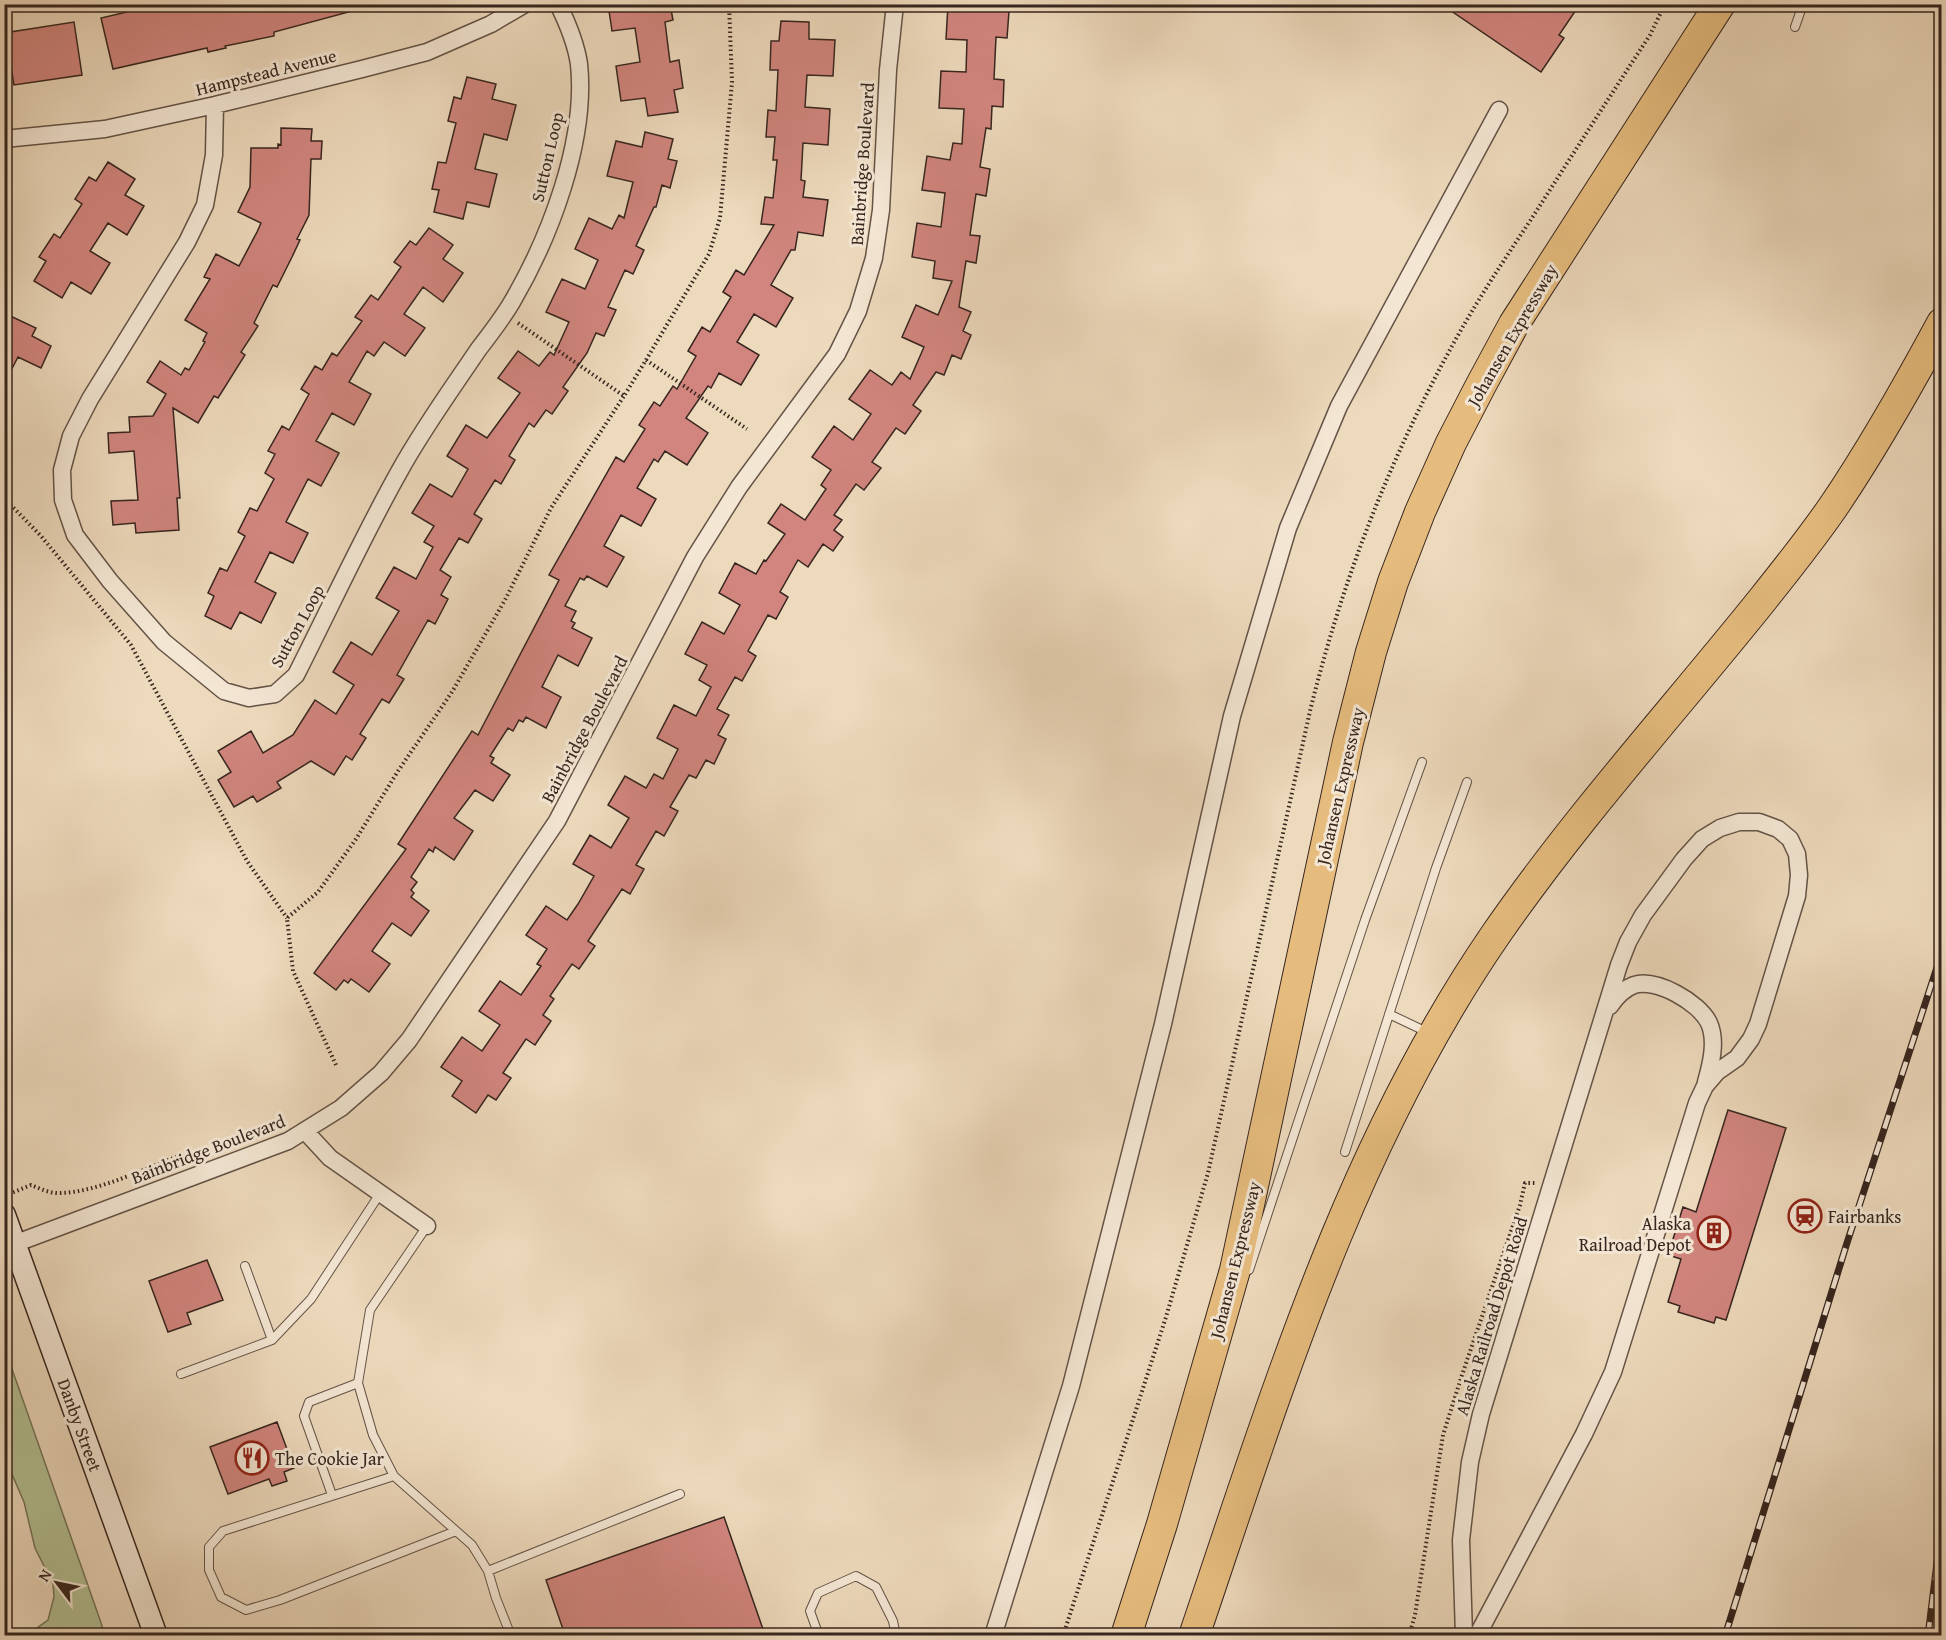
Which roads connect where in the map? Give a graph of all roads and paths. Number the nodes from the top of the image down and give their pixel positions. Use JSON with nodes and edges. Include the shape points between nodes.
{"nodes":[{"id":1,"x":525,"y":4,"type":"edge"},
{"id":2,"x":558,"y":4,"type":"edge"},
{"id":3,"x":729,"y":4,"type":"edge"},
{"id":4,"x":895,"y":4,"type":"edge"},
{"id":5,"x":1720,"y":4,"type":"edge"},
{"id":6,"x":1803,"y":4,"type":"edge"},
{"id":7,"x":1795,"y":27,"type":"dead end"},
{"id":8,"x":215,"y":105,"type":"junction"},
{"id":9,"x":1499,"y":110,"type":"dead end"},
{"id":10,"x":4,"y":139,"type":"edge"},
{"id":11,"x":504,"y":314,"type":"junction"},
{"id":12,"x":1941,"y":323,"type":"edge"},
{"id":13,"x":646,"y":360,"type":"junction"},
{"id":14,"x":624,"y":396,"type":"junction"},
{"id":15,"x":747,"y":429,"type":"dead end"},
{"id":16,"x":4,"y":498,"type":"edge"},
{"id":17,"x":1422,"y":762,"type":"dead end"},
{"id":18,"x":1467,"y":782,"type":"dead end"},
{"id":19,"x":287,"y":918,"type":"junction"},
{"id":20,"x":1389,"y":1014,"type":"junction"},
{"id":21,"x":1603,"y":1016,"type":"junction"},
{"id":22,"x":1433,"y":1035,"type":"junction"},
{"id":23,"x":336,"y":1065,"type":"dead end"},
{"id":24,"x":1705,"y":1086,"type":"junction"},
{"id":25,"x":305,"y":1131,"type":"junction"},
{"id":26,"x":1345,"y":1152,"type":"dead end"},
{"id":27,"x":182,"y":1155,"type":"dead end"},
{"id":28,"x":1540,"y":1185,"type":"dead end"},
{"id":29,"x":381,"y":1192,"type":"junction"},
{"id":30,"x":4,"y":1196,"type":"edge"},
{"id":31,"x":4,"y":1215,"type":"edge"},
{"id":32,"x":427,"y":1226,"type":"joint"},
{"id":33,"x":9,"y":1245,"type":"edge"},
{"id":34,"x":245,"y":1266,"type":"dead end"},
{"id":35,"x":1246,"y":1279,"type":"dead end"},
{"id":36,"x":272,"y":1340,"type":"junction"},
{"id":37,"x":1223,"y":1346,"type":"dead end"},
{"id":38,"x":181,"y":1374,"type":"dead end"},
{"id":39,"x":358,"y":1383,"type":"junction"},
{"id":40,"x":394,"y":1476,"type":"junction"},
{"id":41,"x":680,"y":1494,"type":"dead end"},
{"id":42,"x":332,"y":1495,"type":"junction"},
{"id":43,"x":1162,"y":1524,"type":"junction"},
{"id":44,"x":456,"y":1531,"type":"junction"},
{"id":45,"x":488,"y":1571,"type":"junction"},
{"id":46,"x":156,"y":1635,"type":"edge"},
{"id":47,"x":511,"y":1635,"type":"edge"},
{"id":48,"x":819,"y":1635,"type":"edge"},
{"id":49,"x":896,"y":1635,"type":"edge"},
{"id":50,"x":993,"y":1635,"type":"edge"},
{"id":51,"x":1126,"y":1635,"type":"edge"},
{"id":52,"x":1194,"y":1635,"type":"edge"},
{"id":53,"x":1408,"y":1635,"type":"edge"},
{"id":54,"x":1464,"y":1635,"type":"edge"},
{"id":55,"x":1477,"y":1635,"type":"edge"}],
"edges":[{"from":1,"to":8,"type":"street","name":"Hampstead Avenue","via":[[491,24],[427,52]]},
{"from":2,"to":11,"type":"street","name":"Sutton Loop","via":[[579,63],[579,105],[571,154],[559,203]]},
{"from":3,"to":13,"type":"path","via":[[732,82],[720,218],[709,254]]},
{"from":4,"to":25,"type":"street","name":"Bainbridge Boulevard","via":[[881,210],[874,258],[858,311],[837,354],[739,487],[695,557],[557,821],[497,913],[409,1040],[381,1073],[341,1108]]},
{"from":5,"to":43,"type":"highway","name":"Johansen Expressway","via":[[1514,324],[1451,443],[1393,582],[1348,742],[1235,1270]]},
{"from":6,"to":7,"type":"lane"},
{"from":8,"to":10,"type":"street","name":"Hampstead Avenue","via":[[105,129]]},
{"from":8,"to":11,"type":"street","name":"Sutton Loop","via":[[214,155],[205,205],[187,242],[90,399],[71,436],[62,470],[63,500],[75,535],[164,642],[224,691],[249,698],[275,694],[296,675],[399,472]]},
{"from":9,"to":50,"type":"street","via":[[1339,406],[1288,528],[1232,716],[1163,1024],[1071,1386]]},
{"from":11,"to":14,"type":"path"},
{"from":12,"to":22,"type":"highway","via":[[1909,385],[1832,509],[1548,862],[1495,935]]},
{"from":13,"to":14,"type":"path"},
{"from":13,"to":15,"type":"path"},
{"from":14,"to":19,"type":"path","via":[[551,508],[505,600],[452,692],[318,892]]},
{"from":16,"to":19,"type":"path","via":[[41,536],[130,645],[248,861]]},
{"from":17,"to":35,"type":"lane","via":[[1365,920]]},
{"from":18,"to":20,"type":"lane"},
{"from":19,"to":23,"type":"path","via":[[293,971]]},
{"from":20,"to":22,"type":"lane"},
{"from":20,"to":26,"type":"lane"},
{"from":21,"to":24,"type":"street","name":"Alaska Railroad Depot Road","via":[[1616,997],[1636,984],[1676,993],[1708,1022],[1712,1035],[1711,1065]]},
{"from":21,"to":24,"type":"street","name":"Alaska Railroad Depot Road","via":[[1628,942],[1643,915],[1702,839],[1739,822],[1759,822],[1778,829],[1790,839],[1797,854],[1797,896],[1751,1039],[1737,1058]]},
{"from":21,"to":54,"type":"street","name":"Alaska Railroad Depot Road","via":[[1481,1414],[1470,1462],[1461,1540]]},
{"from":22,"to":52,"type":"highway","via":[[1397,1099],[1325,1262]]},
{"from":24,"to":55,"type":"street","name":"Alaska Railroad Depot Road","via":[[1605,1392]]},
{"from":25,"to":29,"type":"street","via":[[330,1158]]},
{"from":25,"to":33,"type":"street","name":"Bainbridge Boulevard","via":[[288,1141]]},
{"from":27,"to":30,"type":"path","via":[[96,1186],[61,1193],[31,1185]]},
{"from":28,"to":53,"type":"path","via":[[1525,1183],[1443,1435],[1415,1615]]},
{"from":29,"to":32,"type":"street"},
{"from":29,"to":36,"type":"lane","via":[[311,1299]]},
{"from":31,"to":33,"type":"street","name":"Danby Street"},
{"from":32,"to":39,"type":"lane","via":[[370,1310]]},
{"from":33,"to":46,"type":"street","name":"Danby Street"},
{"from":34,"to":36,"type":"lane"},
{"from":36,"to":38,"type":"lane"},
{"from":37,"to":43,"type":"lane"},
{"from":39,"to":40,"type":"lane","via":[[373,1435]]},
{"from":39,"to":42,"type":"lane","via":[[309,1402],[304,1416]]},
{"from":40,"to":42,"type":"lane"},
{"from":40,"to":44,"type":"lane"},
{"from":41,"to":45,"type":"lane"},
{"from":42,"to":44,"type":"lane","via":[[223,1531],[209,1547],[209,1570],[221,1597],[246,1610]]},
{"from":43,"to":51,"type":"highway","name":"Johansen Expressway"},
{"from":44,"to":45,"type":"lane","via":[[472,1545]]},
{"from":45,"to":47,"type":"lane"},
{"from":48,"to":49,"type":"lane","via":[[810,1611],[818,1593],[856,1576],[876,1587]]}]}
